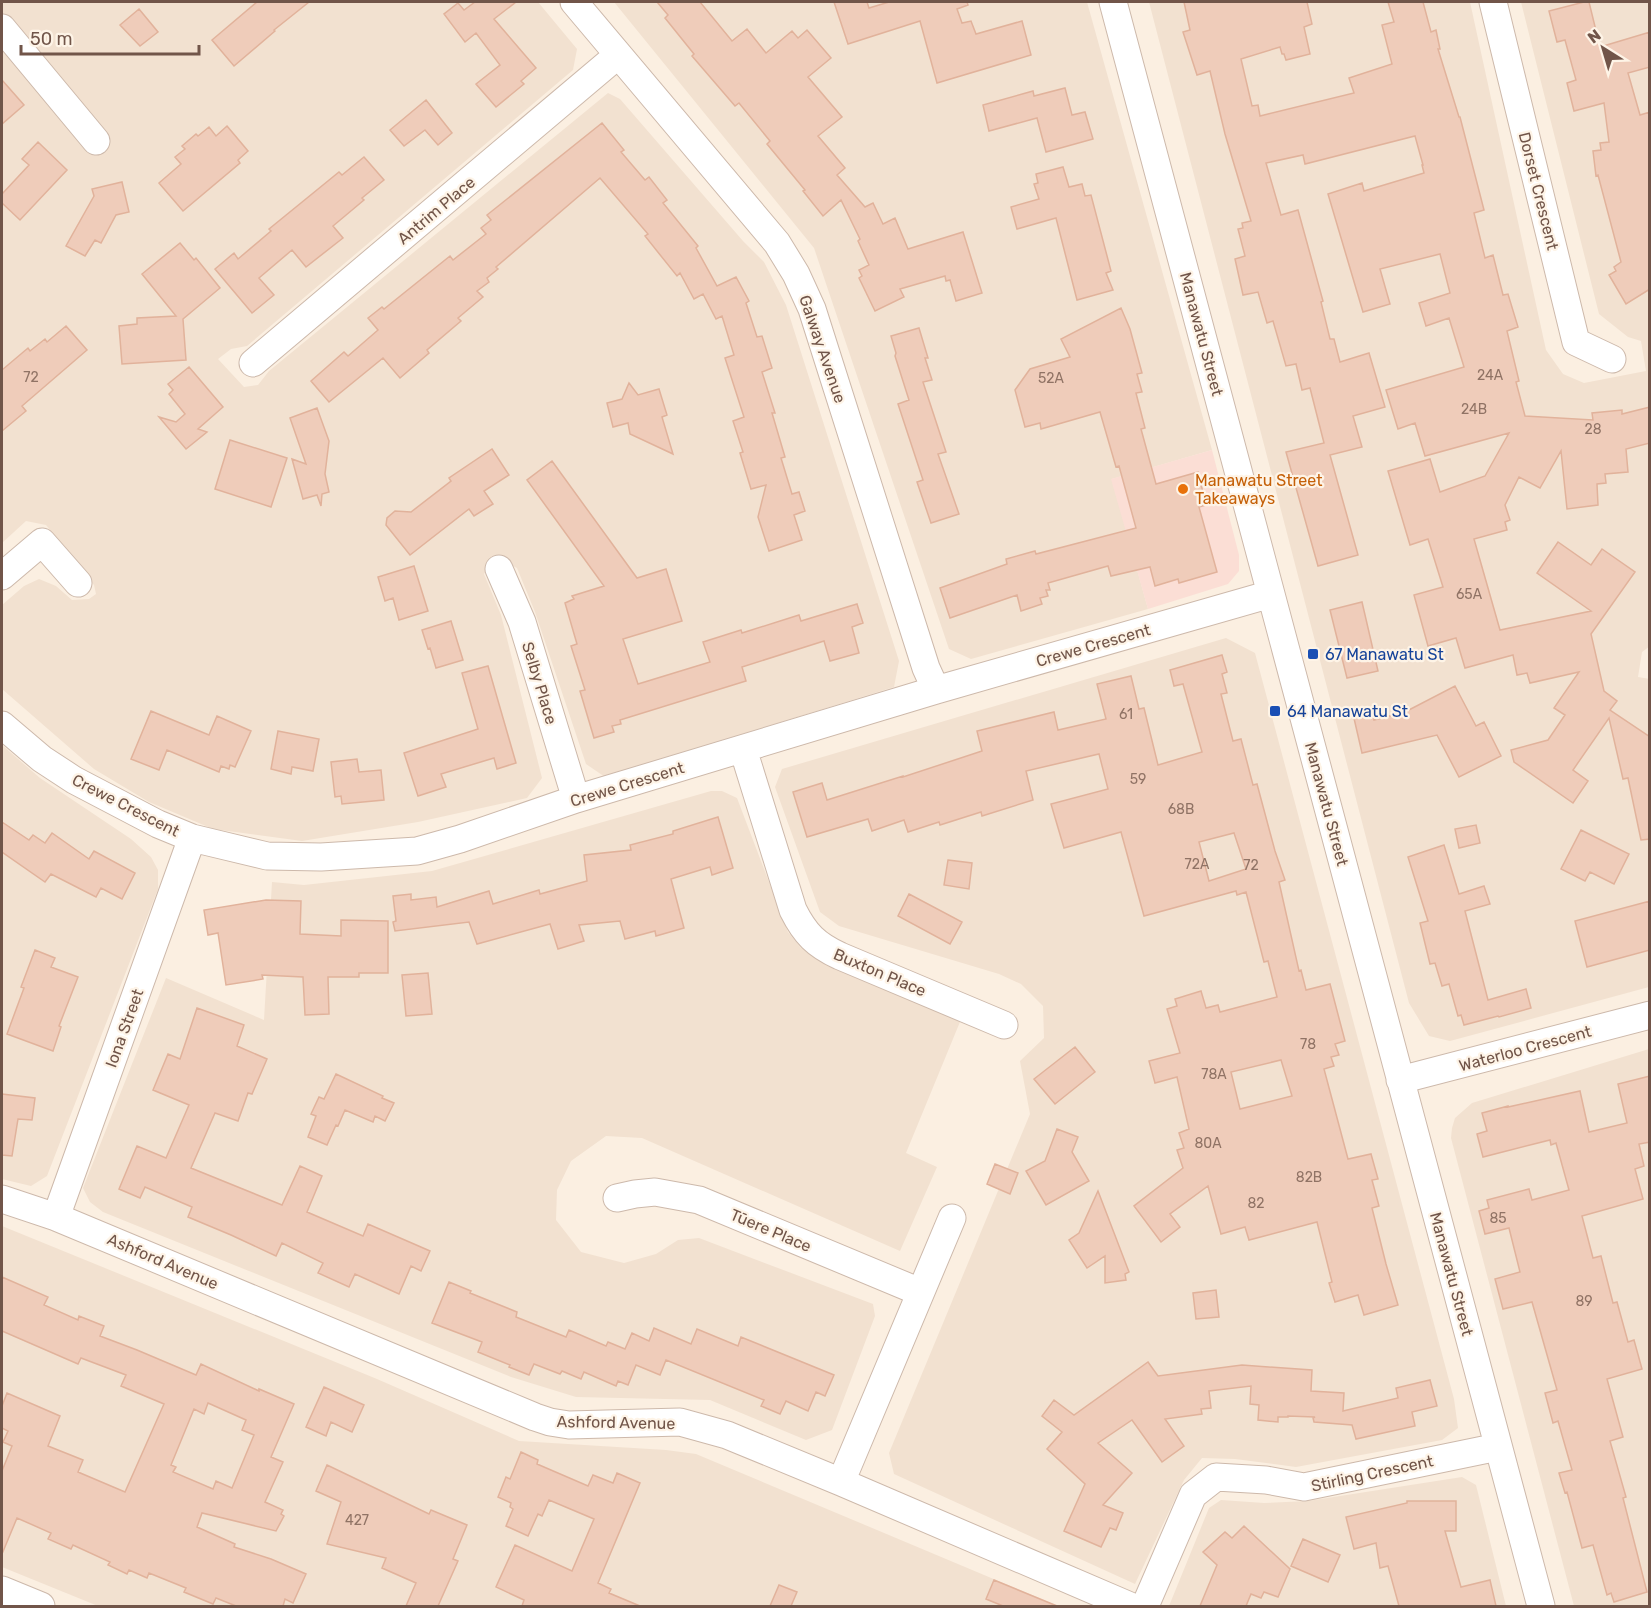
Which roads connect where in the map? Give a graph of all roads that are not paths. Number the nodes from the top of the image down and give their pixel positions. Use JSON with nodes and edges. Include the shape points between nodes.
{"nodes":[{"id":1,"x":574,"y":2,"type":"edge"},
{"id":2,"x":1113,"y":2,"type":"edge"},
{"id":3,"x":1493,"y":2,"type":"edge"},
{"id":4,"x":2,"y":28,"type":"edge"},
{"id":5,"x":618,"y":56,"type":"junction"},
{"id":6,"x":96,"y":141,"type":"dead end"},
{"id":7,"x":1612,"y":359,"type":"dead end"},
{"id":8,"x":253,"y":363,"type":"dead end"},
{"id":9,"x":499,"y":569,"type":"dead end"},
{"id":10,"x":2,"y":576,"type":"edge"},
{"id":11,"x":78,"y":583,"type":"dead end"},
{"id":12,"x":1271,"y":594,"type":"junction"},
{"id":13,"x":936,"y":690,"type":"junction"},
{"id":14,"x":2,"y":725,"type":"edge"},
{"id":15,"x":744,"y":749,"type":"junction"},
{"id":16,"x":576,"y":799,"type":"junction"},
{"id":17,"x":192,"y":838,"type":"junction"},
{"id":18,"x":1650,"y":1015,"type":"edge"},
{"id":19,"x":1004,"y":1025,"type":"dead end"},
{"id":20,"x":1400,"y":1080,"type":"junction"},
{"id":21,"x":617,"y":1198,"type":"dead end"},
{"id":22,"x":2,"y":1199,"type":"edge"},
{"id":23,"x":56,"y":1217,"type":"junction"},
{"id":24,"x":951,"y":1218,"type":"dead end"},
{"id":25,"x":920,"y":1292,"type":"junction"},
{"id":26,"x":1498,"y":1446,"type":"junction"},
{"id":27,"x":841,"y":1482,"type":"junction"},
{"id":28,"x":2,"y":1590,"type":"edge"},
{"id":29,"x":41,"y":1606,"type":"edge"},
{"id":30,"x":1130,"y":1606,"type":"edge"},
{"id":31,"x":1145,"y":1606,"type":"edge"},
{"id":32,"x":1541,"y":1606,"type":"edge"}],
"edges":[{"from":1,"to":5,"type":"street","name":"Galway Avenue"},
{"from":2,"to":12,"type":"street","name":"Manawatu Street"},
{"from":3,"to":7,"type":"street","name":"Dorset Crescent","via":[[1576,342]]},
{"from":4,"to":6,"type":"street"},
{"from":5,"to":8,"type":"street","name":"Antrim Place"},
{"from":5,"to":13,"type":"street","name":"Galway Avenue","via":[[777,243],[796,274],[812,309]]},
{"from":9,"to":16,"type":"street","name":"Selby Place","via":[[522,622]]},
{"from":10,"to":11,"type":"street","via":[[42,542]]},
{"from":12,"to":13,"type":"street","name":"Crewe Crescent"},
{"from":12,"to":20,"type":"street","name":"Manawatu Street"},
{"from":13,"to":15,"type":"street","name":"Crewe Crescent"},
{"from":14,"to":17,"type":"street","name":"Crewe Crescent","via":[[74,780]]},
{"from":15,"to":16,"type":"street","name":"Crewe Crescent"},
{"from":15,"to":19,"type":"street","name":"Buxton Place","via":[[793,910],[807,934],[840,956]]},
{"from":16,"to":17,"type":"street","name":"Crewe Crescent","via":[[417,851],[267,856]]},
{"from":17,"to":23,"type":"street","name":"Iona Street"},
{"from":18,"to":20,"type":"street","name":"Waterloo Crescent"},
{"from":20,"to":26,"type":"street","name":"Manawatu Street"},
{"from":21,"to":25,"type":"street","name":"Tūere Place","via":[[655,1192],[699,1200]]},
{"from":22,"to":23,"type":"street","name":"Ashford Avenue"},
{"from":23,"to":27,"type":"street","name":"Ashford Avenue","via":[[535,1417],[569,1425],[680,1422],[728,1435]]},
{"from":24,"to":25,"type":"street"},
{"from":25,"to":27,"type":"street"},
{"from":26,"to":31,"type":"street","name":"Stirling Crescent","via":[[1304,1487],[1216,1477],[1193,1495]]},
{"from":26,"to":32,"type":"street","name":"Manawatu Street"},
{"from":27,"to":30,"type":"street","name":"Ashford Avenue"},
{"from":28,"to":29,"type":"street"}]}
